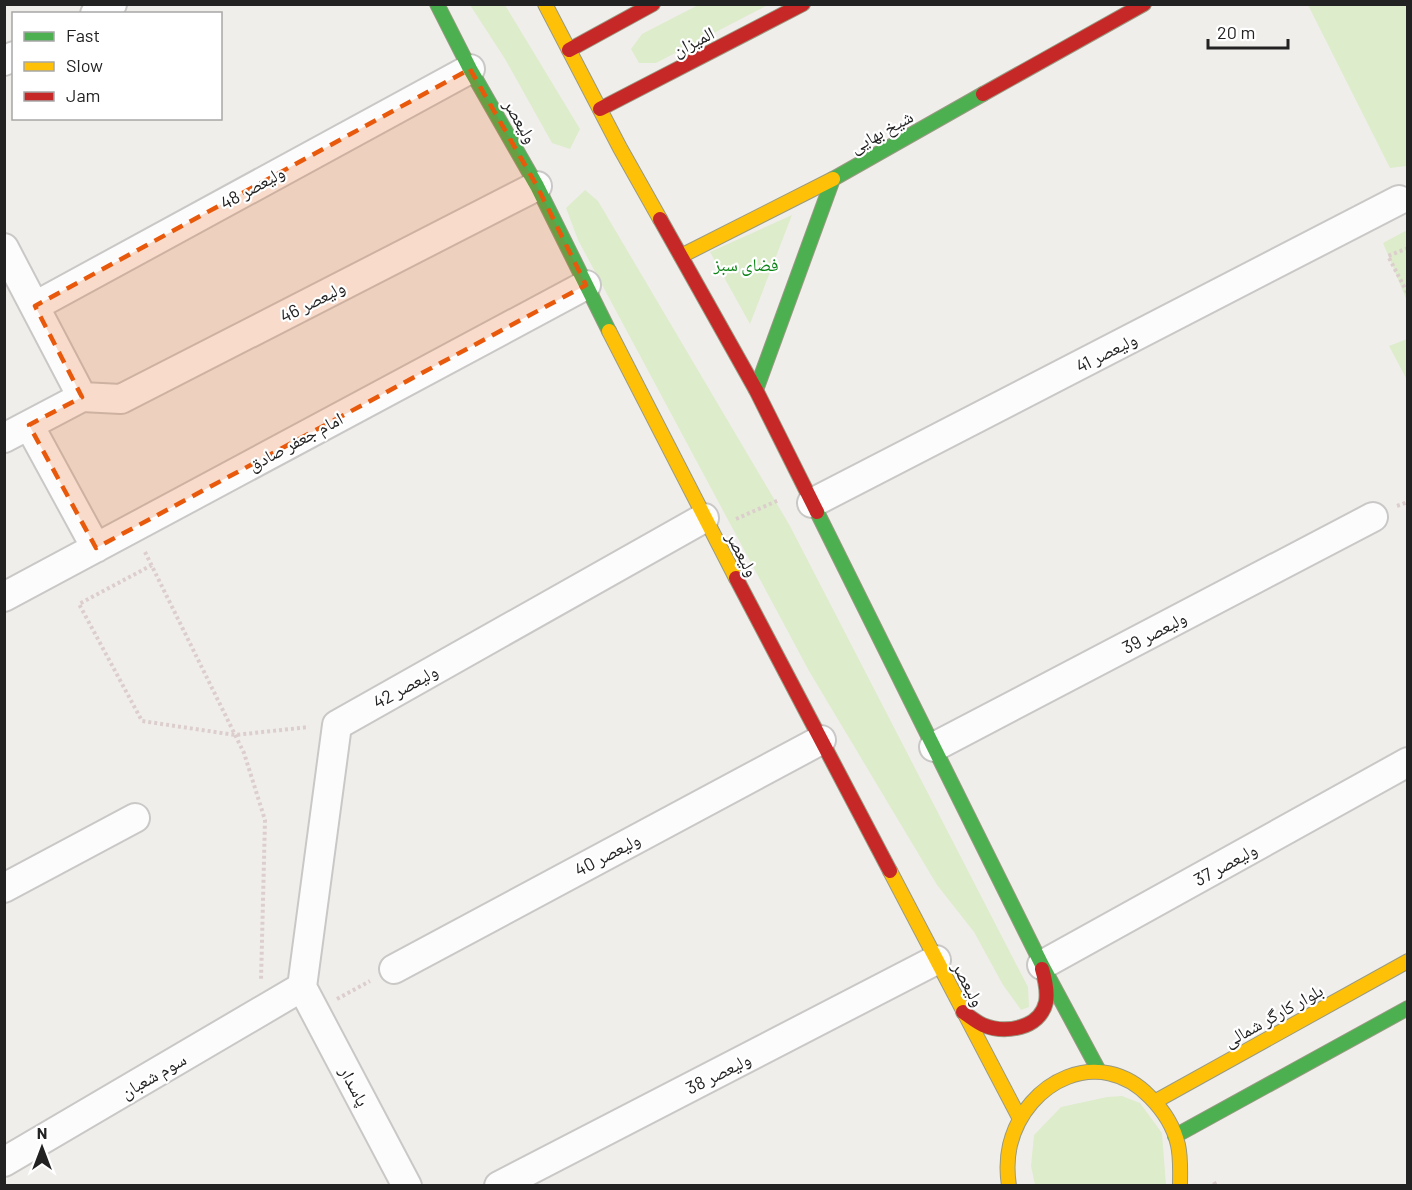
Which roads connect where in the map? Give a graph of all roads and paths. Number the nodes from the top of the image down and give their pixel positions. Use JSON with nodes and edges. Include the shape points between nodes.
{"nodes":[{"id":1,"x":112,"y":4,"type":"edge"},
{"id":2,"x":437,"y":4,"type":"edge"},
{"id":3,"x":545,"y":4,"type":"edge"},
{"id":4,"x":653,"y":4,"type":"edge"},
{"id":5,"x":803,"y":4,"type":"edge"},
{"id":6,"x":1144,"y":4,"type":"edge"},
{"id":7,"x":98,"y":12,"type":"edge"},
{"id":8,"x":568,"y":50,"type":"junction"},
{"id":9,"x":470,"y":69,"type":"junction"},
{"id":10,"x":600,"y":109,"type":"junction"},
{"id":11,"x":832,"y":178,"type":"junction"},
{"id":12,"x":537,"y":186,"type":"junction"},
{"id":13,"x":1399,"y":200,"type":"dead end"},
{"id":14,"x":4,"y":248,"type":"edge"},
{"id":15,"x":1407,"y":248,"type":"edge"},
{"id":16,"x":681,"y":256,"type":"junction"},
{"id":17,"x":586,"y":285,"type":"junction"},
{"id":18,"x":1407,"y":294,"type":"edge"},
{"id":19,"x":34,"y":306,"type":"junction"},
{"id":20,"x":756,"y":390,"type":"junction"},
{"id":21,"x":82,"y":398,"type":"junction"},
{"id":22,"x":17,"y":432,"type":"edge"},
{"id":23,"x":808,"y":496,"type":"junction"},
{"id":24,"x":1373,"y":517,"type":"dead end"},
{"id":25,"x":708,"y":524,"type":"junction"},
{"id":26,"x":133,"y":528,"type":"junction"},
{"id":27,"x":96,"y":548,"type":"junction"},
{"id":28,"x":152,"y":565,"type":"junction"},
{"id":29,"x":4,"y":597,"type":"edge"},
{"id":30,"x":337,"y":725,"type":"junction"},
{"id":31,"x":235,"y":735,"type":"junction"},
{"id":32,"x":820,"y":740,"type":"junction"},
{"id":33,"x":934,"y":747,"type":"junction"},
{"id":34,"x":1407,"y":762,"type":"edge"},
{"id":35,"x":135,"y":818,"type":"dead end"},
{"id":36,"x":4,"y":888,"type":"edge"},
{"id":37,"x":936,"y":960,"type":"junction"},
{"id":38,"x":1407,"y":961,"type":"edge"},
{"id":39,"x":1042,"y":965,"type":"junction"},
{"id":40,"x":394,"y":969,"type":"joint"},
{"id":41,"x":308,"y":999,"type":"junction"},
{"id":42,"x":1407,"y":1008,"type":"edge"},
{"id":43,"x":261,"y":1012,"type":"junction"},
{"id":44,"x":963,"y":1012,"type":"junction"},
{"id":45,"x":1099,"y":1071,"type":"junction"},
{"id":46,"x":1156,"y":1101,"type":"junction"},
{"id":47,"x":1020,"y":1119,"type":"junction"},
{"id":48,"x":1175,"y":1136,"type":"junction"},
{"id":49,"x":4,"y":1162,"type":"edge"},
{"id":50,"x":407,"y":1185,"type":"edge"},
{"id":51,"x":500,"y":1185,"type":"edge"},
{"id":52,"x":1009,"y":1185,"type":"edge"},
{"id":53,"x":1180,"y":1185,"type":"edge"}],
"edges":[{"from":1,"to":7,"type":"street"},
{"from":2,"to":9,"type":"main road","name":"ولیعصر"},
{"from":3,"to":8,"type":"main road"},
{"from":4,"to":8,"type":"main road"},
{"from":5,"to":10,"type":"main road","name":"المیزان"},
{"from":6,"to":11,"type":"main road","name":"شیخ بهایی"},
{"from":8,"to":10,"type":"main road"},
{"from":9,"to":12,"type":"main road","name":"ولیعصر"},
{"from":9,"to":19,"type":"street","name":"ولیعصر 48"},
{"from":10,"to":16,"type":"main road"},
{"from":11,"to":16,"type":"main road","name":"شیخ بهایی"},
{"from":11,"to":20,"type":"main road"},
{"from":12,"to":17,"type":"main road","name":"ولیعصر"},
{"from":12,"to":21,"type":"street","name":"ولیعصر 46","via":[[121,399]]},
{"from":13,"to":23,"type":"street","name":"ولیعصر 41"},
{"from":14,"to":19,"type":"street"},
{"from":15,"to":18,"type":"path","via":[[1388,256]]},
{"from":16,"to":20,"type":"main road"},
{"from":17,"to":25,"type":"main road","name":"ولیعصر"},
{"from":17,"to":26,"type":"street","name":"امام جعفر صادق"},
{"from":19,"to":21,"type":"street"},
{"from":20,"to":23,"type":"main road"},
{"from":21,"to":22,"type":"street"},
{"from":22,"to":27,"type":"street"},
{"from":23,"to":25,"type":"path"},
{"from":23,"to":33,"type":"main road"},
{"from":24,"to":33,"type":"street","name":"ولیعصر 39"},
{"from":25,"to":30,"type":"street","name":"ولیعصر 42"},
{"from":25,"to":32,"type":"main road","name":"ولیعصر"},
{"from":26,"to":27,"type":"street","name":"امام جعفر صادق"},
{"from":26,"to":28,"type":"path"},
{"from":27,"to":29,"type":"street","name":"امام جعفر صادق"},
{"from":28,"to":31,"type":"path"},
{"from":28,"to":31,"type":"path","via":[[79,604],[142,721]]},
{"from":30,"to":31,"type":"path"},
{"from":30,"to":41,"type":"street"},
{"from":31,"to":43,"type":"path","via":[[265,820]]},
{"from":32,"to":37,"type":"main road","name":"ولیعصر"},
{"from":32,"to":40,"type":"street","name":"ولیعصر 40"},
{"from":33,"to":39,"type":"main road"},
{"from":34,"to":39,"type":"street","name":"ولیعصر 37"},
{"from":35,"to":36,"type":"street"},
{"from":37,"to":44,"type":"main road","name":"ولیعصر"},
{"from":37,"to":51,"type":"street","name":"ولیعصر 38"},
{"from":38,"to":46,"type":"main road","name":"بلوار کارگر شمالی"},
{"from":39,"to":44,"type":"main road","via":[[1046,1003],[1038,1017],[1022,1027],[1004,1030],[984,1026]]},
{"from":39,"to":45,"type":"main road"},
{"from":40,"to":41,"type":"path"},
{"from":41,"to":43,"type":"street","name":"سوم شعبان"},
{"from":41,"to":50,"type":"street","name":"پاسدار"},
{"from":42,"to":48,"type":"main road"},
{"from":43,"to":49,"type":"street","name":"سوم شعبان"},
{"from":44,"to":47,"type":"main road","name":"ولیعصر"},
{"from":45,"to":46,"type":"main road","via":[[1130,1080]]},
{"from":45,"to":47,"type":"main road","via":[[1068,1075],[1040,1092]]},
{"from":46,"to":48,"type":"main road"},
{"from":47,"to":52,"type":"main road","via":[[1010,1144]]},
{"from":48,"to":53,"type":"main road"}]}
